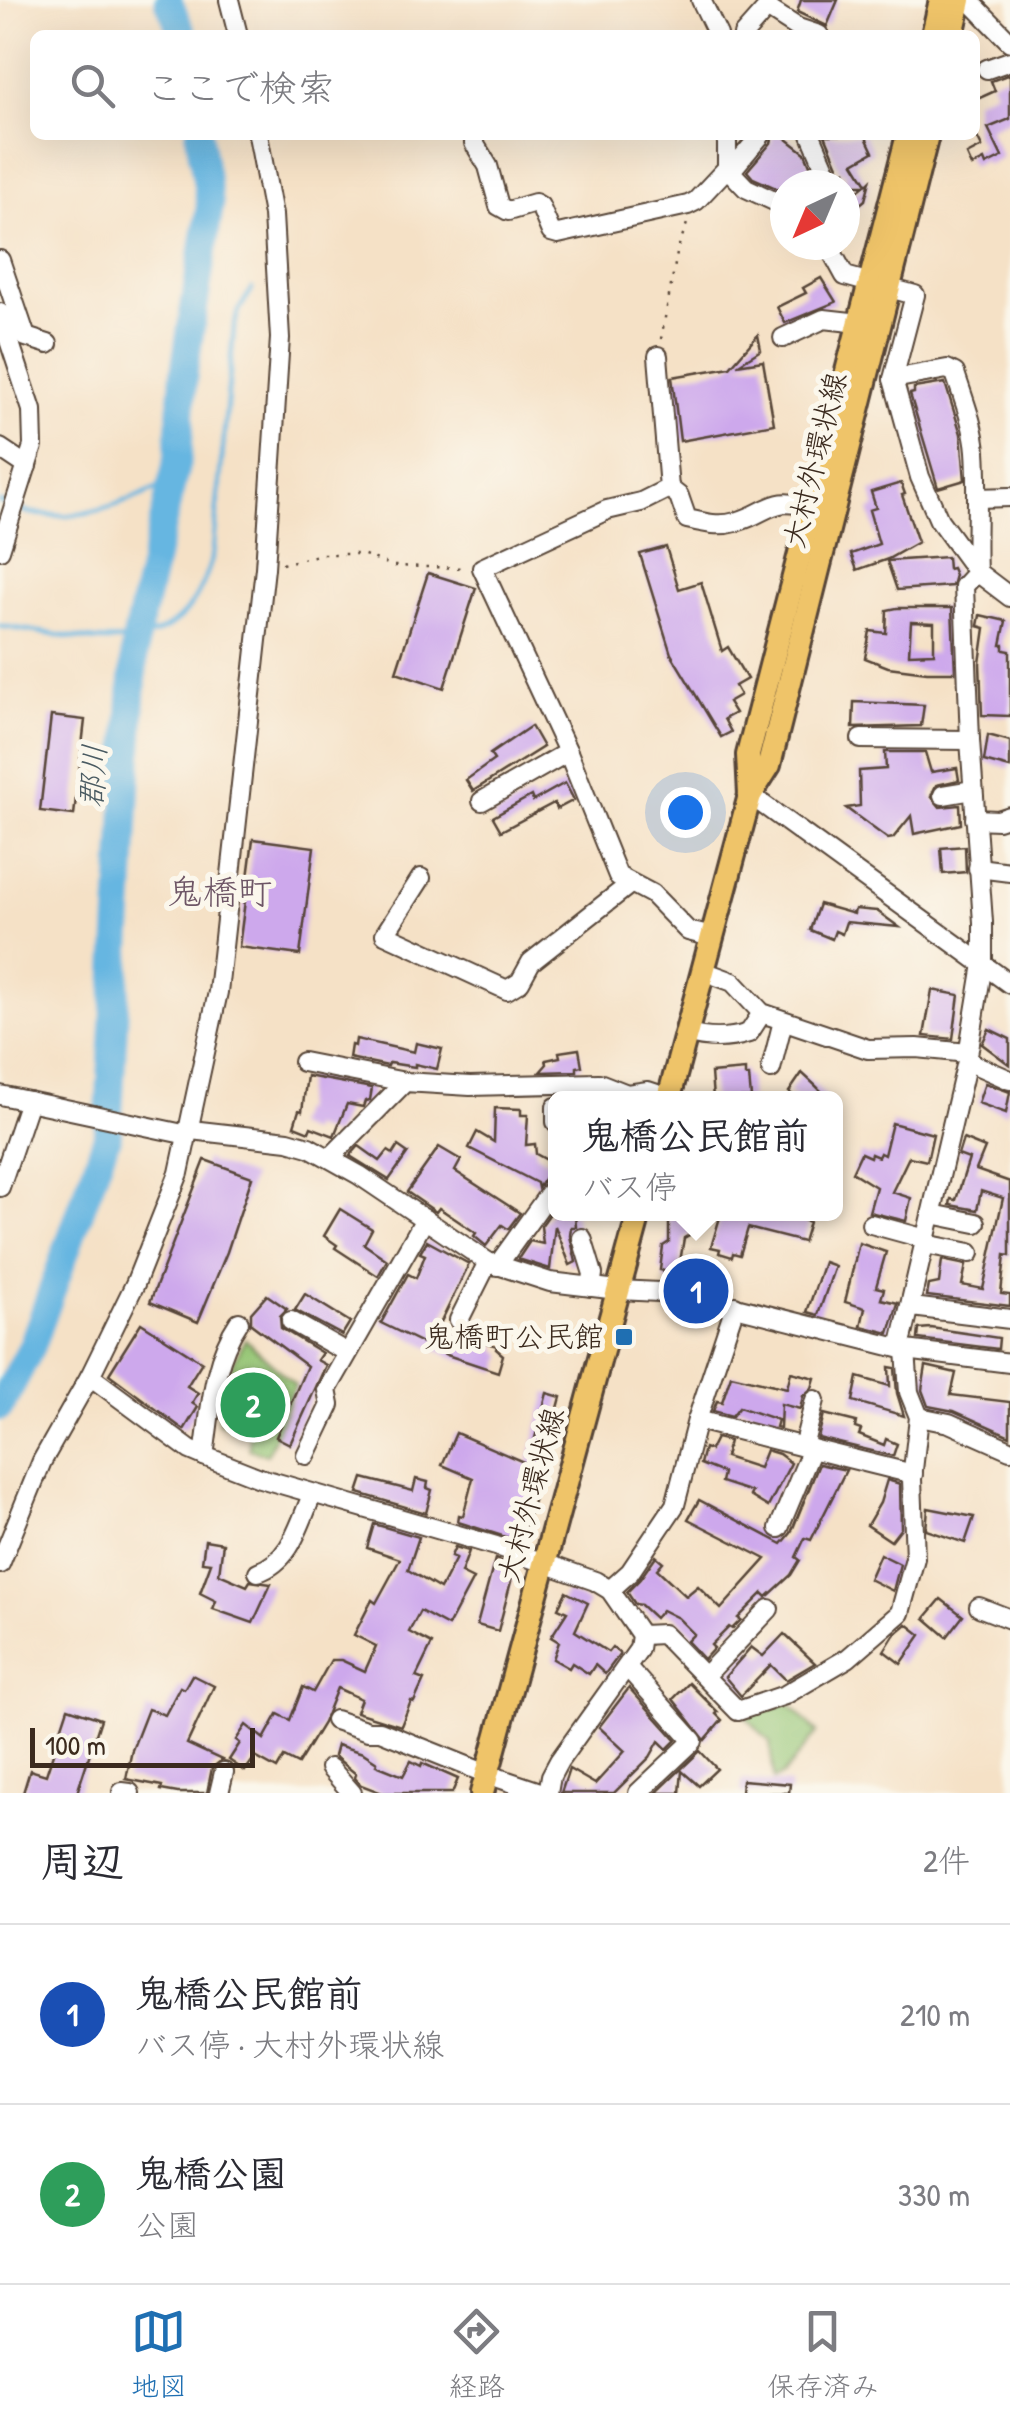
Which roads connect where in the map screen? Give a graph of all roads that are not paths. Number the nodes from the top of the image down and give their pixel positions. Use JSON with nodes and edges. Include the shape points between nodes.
{"nodes":[{"id":1,"x":229,"y":0,"type":"edge"},
{"id":2,"x":701,"y":0,"type":"edge"},
{"id":3,"x":942,"y":0,"type":"edge"},
{"id":4,"x":960,"y":0,"type":"edge"},
{"id":5,"x":970,"y":0,"type":"edge"},
{"id":6,"x":772,"y":4,"type":"edge"},
{"id":7,"x":237,"y":30,"type":"edge"},
{"id":8,"x":716,"y":30,"type":"edge"},
{"id":9,"x":747,"y":30,"type":"edge"},
{"id":10,"x":804,"y":30,"type":"edge"},
{"id":11,"x":933,"y":30,"type":"edge"},
{"id":12,"x":953,"y":30,"type":"edge"},
{"id":13,"x":1008,"y":36,"type":"edge"},
{"id":14,"x":1010,"y":61,"type":"edge"},
{"id":15,"x":987,"y":69,"type":"dead end"},
{"id":16,"x":259,"y":140,"type":"edge"},
{"id":17,"x":727,"y":140,"type":"edge"},
{"id":18,"x":756,"y":140,"type":"edge"},
{"id":19,"x":812,"y":140,"type":"edge"},
{"id":20,"x":907,"y":140,"type":"edge"},
{"id":21,"x":925,"y":140,"type":"edge"},
{"id":22,"x":474,"y":142,"type":"dead end"},
{"id":23,"x":728,"y":170,"type":"junction"},
{"id":24,"x":825,"y":170,"type":"edge"},
{"id":25,"x":770,"y":199,"type":"edge"},
{"id":26,"x":0,"y":260,"type":"edge"},
{"id":27,"x":836,"y":260,"type":"edge"},
{"id":28,"x":880,"y":286,"type":"junction"},
{"id":29,"x":0,"y":313,"type":"edge"},
{"id":30,"x":860,"y":323,"type":"junction"},
{"id":31,"x":783,"y":338,"type":"dead end"},
{"id":32,"x":48,"y":344,"type":"dead end"},
{"id":33,"x":658,"y":356,"type":"road end"},
{"id":34,"x":8,"y":363,"type":"edge"},
{"id":35,"x":893,"y":379,"type":"junction"},
{"id":36,"x":0,"y":448,"type":"edge"},
{"id":37,"x":26,"y":466,"type":"junction"},
{"id":38,"x":669,"y":488,"type":"junction"},
{"id":39,"x":1010,"y":497,"type":"edge"},
{"id":40,"x":977,"y":498,"type":"junction"},
{"id":41,"x":812,"y":509,"type":"junction"},
{"id":42,"x":0,"y":550,"type":"edge"},
{"id":43,"x":977,"y":572,"type":"junction"},
{"id":44,"x":1010,"y":597,"type":"edge"},
{"id":45,"x":860,"y":739,"type":"dead end"},
{"id":46,"x":970,"y":740,"type":"junction"},
{"id":47,"x":568,"y":752,"type":"junction"},
{"id":48,"x":973,"y":790,"type":"junction"},
{"id":49,"x":750,"y":795,"type":"junction"},
{"id":50,"x":943,"y":795,"type":"dead end"},
{"id":51,"x":482,"y":801,"type":"dead end"},
{"id":52,"x":1010,"y":816,"type":"edge"},
{"id":53,"x":975,"y":820,"type":"junction"},
{"id":54,"x":978,"y":868,"type":"junction"},
{"id":55,"x":1010,"y":872,"type":"edge"},
{"id":56,"x":421,"y":878,"type":"dead end"},
{"id":57,"x":630,"y":884,"type":"junction"},
{"id":58,"x":712,"y":938,"type":"junction"},
{"id":59,"x":983,"y":964,"type":"junction"},
{"id":60,"x":702,"y":972,"type":"junction"},
{"id":61,"x":1010,"y":984,"type":"edge"},
{"id":62,"x":762,"y":1013,"type":"junction"},
{"id":63,"x":783,"y":1020,"type":"junction"},
{"id":64,"x":686,"y":1033,"type":"junction"},
{"id":65,"x":967,"y":1057,"type":"junction"},
{"id":66,"x":303,"y":1062,"type":"dead end"},
{"id":67,"x":771,"y":1069,"type":"dead end"},
{"id":68,"x":1010,"y":1080,"type":"edge"},
{"id":69,"x":406,"y":1082,"type":"junction"},
{"id":70,"x":548,"y":1091,"type":"edge"},
{"id":71,"x":563,"y":1091,"type":"edge"},
{"id":72,"x":619,"y":1091,"type":"edge"},
{"id":73,"x":671,"y":1091,"type":"edge"},
{"id":74,"x":0,"y":1095,"type":"edge"},
{"id":75,"x":33,"y":1102,"type":"junction"},
{"id":76,"x":187,"y":1132,"type":"junction"},
{"id":77,"x":330,"y":1158,"type":"junction"},
{"id":78,"x":0,"y":1187,"type":"edge"},
{"id":79,"x":548,"y":1194,"type":"edge"},
{"id":80,"x":932,"y":1214,"type":"junction"},
{"id":81,"x":425,"y":1218,"type":"junction"},
{"id":82,"x":636,"y":1221,"type":"edge"},
{"id":83,"x":976,"y":1223,"type":"dead end"},
{"id":84,"x":871,"y":1224,"type":"dead end"},
{"id":85,"x":582,"y":1238,"type":"dead end"},
{"id":86,"x":926,"y":1242,"type":"junction"},
{"id":87,"x":970,"y":1253,"type":"dead end"},
{"id":88,"x":492,"y":1264,"type":"junction"},
{"id":89,"x":591,"y":1287,"type":"junction"},
{"id":90,"x":618,"y":1290,"type":"junction"},
{"id":91,"x":735,"y":1306,"type":"junction"},
{"id":92,"x":912,"y":1306,"type":"junction"},
{"id":93,"x":459,"y":1320,"type":"dead end"},
{"id":94,"x":1010,"y":1320,"type":"edge"},
{"id":95,"x":291,"y":1321,"type":"dead end"},
{"id":96,"x":239,"y":1322,"type":"dead end"},
{"id":97,"x":903,"y":1349,"type":"junction"},
{"id":98,"x":346,"y":1352,"type":"junction"},
{"id":99,"x":1010,"y":1363,"type":"edge"},
{"id":100,"x":90,"y":1376,"type":"junction"},
{"id":101,"x":815,"y":1400,"type":"dead end"},
{"id":102,"x":919,"y":1417,"type":"junction"},
{"id":103,"x":697,"y":1420,"type":"junction"},
{"id":104,"x":808,"y":1448,"type":"junction"},
{"id":105,"x":1010,"y":1450,"type":"edge"},
{"id":106,"x":306,"y":1455,"type":"dead end"},
{"id":107,"x":204,"y":1456,"type":"junction"},
{"id":108,"x":913,"y":1474,"type":"dead end"},
{"id":109,"x":312,"y":1495,"type":"junction"},
{"id":110,"x":779,"y":1528,"type":"dead end"},
{"id":111,"x":545,"y":1562,"type":"junction"},
{"id":112,"x":0,"y":1564,"type":"edge"},
{"id":113,"x":258,"y":1572,"type":"dead end"},
{"id":114,"x":610,"y":1590,"type":"junction"},
{"id":115,"x":979,"y":1607,"type":"dead end"},
{"id":116,"x":769,"y":1609,"type":"dead end"},
{"id":117,"x":1010,"y":1619,"type":"edge"},
{"id":118,"x":641,"y":1635,"type":"junction"},
{"id":119,"x":628,"y":1668,"type":"junction"},
{"id":120,"x":705,"y":1676,"type":"junction"},
{"id":121,"x":335,"y":1720,"type":"dead end"},
{"id":122,"x":330,"y":1768,"type":"dead end"},
{"id":123,"x":224,"y":1772,"type":"dead end"},
{"id":124,"x":484,"y":1784,"type":"edge"},
{"id":125,"x":219,"y":1793,"type":"edge"},
{"id":126,"x":352,"y":1793,"type":"edge"},
{"id":127,"x":546,"y":1793,"type":"edge"},
{"id":128,"x":638,"y":1793,"type":"edge"}],
"edges":[{"from":1,"to":7,"type":"street"},
{"from":2,"to":8,"type":"street"},
{"from":3,"to":11,"type":"main road"},
{"from":4,"to":12,"type":"main road"},
{"from":5,"to":13,"type":"street"},
{"from":6,"to":9,"type":"street"},
{"from":6,"to":10,"type":"street"},
{"from":14,"to":15,"type":"street"},
{"from":16,"to":76,"type":"street","via":[[272,215],[280,338],[265,568],[218,992]]},
{"from":17,"to":23,"type":"street"},
{"from":18,"to":23,"type":"street"},
{"from":19,"to":24,"type":"street"},
{"from":20,"to":28,"type":"main road","name":"大村外環状線"},
{"from":21,"to":28,"type":"main road","name":"大村外環状線"},
{"from":22,"to":23,"type":"street","via":[[499,206],[508,211],[535,203],[558,234],[696,201]]},
{"from":23,"to":25,"type":"street"},
{"from":26,"to":32,"type":"street","via":[[26,337]]},
{"from":27,"to":28,"type":"street","via":[[844,276]]},
{"from":28,"to":30,"type":"main road","name":"大村外環状線"},
{"from":28,"to":35,"type":"street","via":[[915,295]]},
{"from":28,"to":49,"type":"main road","name":"大村外環状線","via":[[769,765]]},
{"from":29,"to":34,"type":"street"},
{"from":30,"to":31,"type":"street","via":[[824,319]]},
{"from":30,"to":41,"type":"main road","name":"大村外環状線"},
{"from":33,"to":38,"type":"street"},
{"from":34,"to":37,"type":"street","via":[[32,410]]},
{"from":35,"to":40,"type":"street","via":[[955,373],[974,436]]},
{"from":35,"to":43,"type":"street","via":[[920,478],[939,520]]},
{"from":36,"to":37,"type":"street"},
{"from":37,"to":42,"type":"street"},
{"from":38,"to":41,"type":"street","via":[[687,519],[717,525],[790,501]]},
{"from":38,"to":47,"type":"street","via":[[482,568]]},
{"from":39,"to":40,"type":"street"},
{"from":40,"to":43,"type":"street"},
{"from":41,"to":49,"type":"main road","name":"大村外環状線","via":[[748,755]]},
{"from":43,"to":44,"type":"street"},
{"from":43,"to":46,"type":"street","via":[[964,586]]},
{"from":45,"to":46,"type":"street"},
{"from":46,"to":48,"type":"street"},
{"from":47,"to":51,"type":"street"},
{"from":47,"to":57,"type":"street","via":[[618,876]]},
{"from":48,"to":50,"type":"street"},
{"from":48,"to":53,"type":"street"},
{"from":49,"to":58,"type":"main road","name":"大村外環状線"},
{"from":49,"to":59,"type":"street"},
{"from":52,"to":53,"type":"street"},
{"from":53,"to":54,"type":"street"},
{"from":54,"to":55,"type":"street"},
{"from":54,"to":59,"type":"street"},
{"from":56,"to":57,"type":"street","via":[[384,934],[507,990],[531,962]]},
{"from":57,"to":58,"type":"street","via":[[652,894],[688,931]]},
{"from":58,"to":60,"type":"main road","name":"大村外環状線"},
{"from":59,"to":61,"type":"street"},
{"from":59,"to":65,"type":"street"},
{"from":60,"to":62,"type":"street","via":[[733,982]]},
{"from":60,"to":64,"type":"main road","name":"大村外環状線"},
{"from":62,"to":63,"type":"street"},
{"from":62,"to":64,"type":"street","via":[[750,1033],[737,1037]]},
{"from":63,"to":65,"type":"street","via":[[868,1050],[917,1048]]},
{"from":63,"to":67,"type":"street"},
{"from":64,"to":73,"type":"main road","name":"大村外環状線"},
{"from":65,"to":68,"type":"street"},
{"from":65,"to":80,"type":"street"},
{"from":66,"to":69,"type":"street"},
{"from":69,"to":70,"type":"street"},
{"from":69,"to":77,"type":"street"},
{"from":71,"to":72,"type":"street","via":[[599,1083]]},
{"from":74,"to":75,"type":"street"},
{"from":75,"to":76,"type":"street"},
{"from":75,"to":78,"type":"street"},
{"from":76,"to":77,"type":"street","via":[[288,1141]]},
{"from":76,"to":100,"type":"street","via":[[179,1173],[135,1284]]},
{"from":77,"to":81,"type":"street"},
{"from":79,"to":88,"type":"street"},
{"from":80,"to":83,"type":"street"},
{"from":80,"to":86,"type":"street"},
{"from":81,"to":88,"type":"street"},
{"from":81,"to":98,"type":"street"},
{"from":82,"to":90,"type":"main road","name":"大村外環状線"},
{"from":84,"to":86,"type":"street"},
{"from":85,"to":89,"type":"street"},
{"from":86,"to":87,"type":"street"},
{"from":86,"to":92,"type":"street"},
{"from":88,"to":89,"type":"street"},
{"from":88,"to":93,"type":"street"},
{"from":89,"to":90,"type":"street"},
{"from":90,"to":91,"type":"street","via":[[680,1292]]},
{"from":90,"to":111,"type":"main road","name":"大村外環状線"},
{"from":91,"to":97,"type":"street"},
{"from":91,"to":103,"type":"street"},
{"from":92,"to":94,"type":"street"},
{"from":92,"to":97,"type":"street"},
{"from":95,"to":98,"type":"street"},
{"from":96,"to":107,"type":"street","via":[[218,1364]]},
{"from":97,"to":99,"type":"street"},
{"from":97,"to":102,"type":"street"},
{"from":98,"to":106,"type":"street"},
{"from":100,"to":107,"type":"street"},
{"from":100,"to":112,"type":"street","via":[[42,1461]]},
{"from":101,"to":104,"type":"street"},
{"from":102,"to":105,"type":"street"},
{"from":102,"to":120,"type":"street","via":[[912,1479],[915,1558],[900,1613],[848,1658],[748,1710],[738,1711]]},
{"from":103,"to":104,"type":"street"},
{"from":103,"to":114,"type":"street","via":[[676,1505]]},
{"from":104,"to":108,"type":"street"},
{"from":104,"to":110,"type":"street"},
{"from":107,"to":109,"type":"street"},
{"from":109,"to":111,"type":"street"},
{"from":109,"to":113,"type":"street","via":[[284,1558]]},
{"from":111,"to":114,"type":"street"},
{"from":111,"to":124,"type":"main road","name":"大村外環状線"},
{"from":114,"to":118,"type":"street"},
{"from":115,"to":117,"type":"street"},
{"from":116,"to":120,"type":"street"},
{"from":118,"to":119,"type":"street"},
{"from":118,"to":120,"type":"street","via":[[663,1634]]},
{"from":119,"to":127,"type":"street","via":[[559,1761]]},
{"from":119,"to":128,"type":"street","via":[[694,1741]]},
{"from":121,"to":124,"type":"street","via":[[380,1731]]},
{"from":122,"to":126,"type":"street"},
{"from":123,"to":125,"type":"street"},
{"from":124,"to":127,"type":"street"}]}
